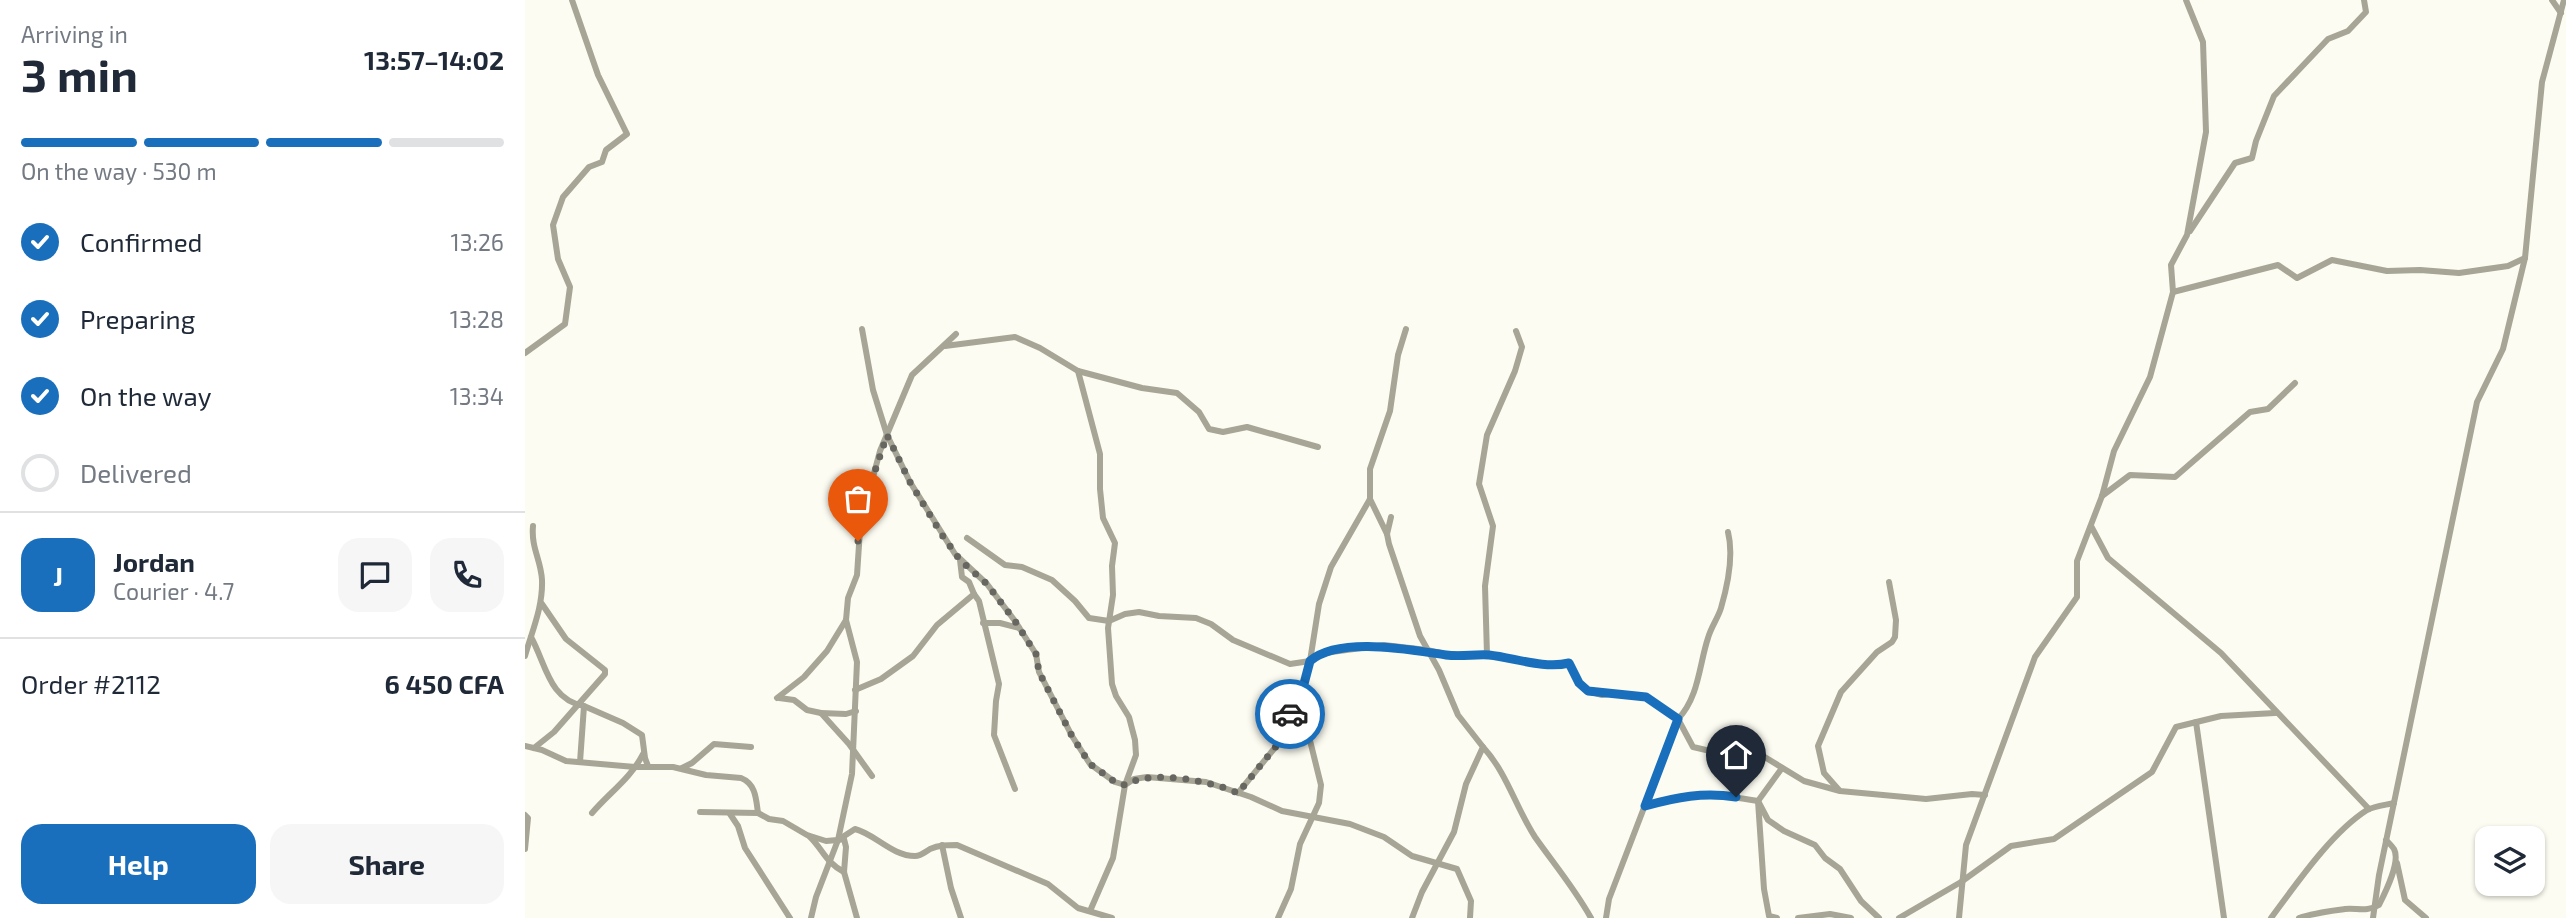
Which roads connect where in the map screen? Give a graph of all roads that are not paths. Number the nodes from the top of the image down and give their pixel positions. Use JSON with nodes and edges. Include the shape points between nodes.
{"nodes":[{"id":1,"x":572,"y":0,"type":"edge"},
{"id":2,"x":2186,"y":0,"type":"edge"},
{"id":3,"x":2364,"y":0,"type":"edge"},
{"id":4,"x":2552,"y":0,"type":"edge"},
{"id":5,"x":2564,"y":0,"type":"edge"},
{"id":6,"x":2561,"y":13,"type":"junction"},
{"id":7,"x":2187,"y":235,"type":"junction"},
{"id":8,"x":2525,"y":258,"type":"junction"},
{"id":9,"x":2173,"y":292,"type":"junction"},
{"id":10,"x":862,"y":329,"type":"dead end"},
{"id":11,"x":1406,"y":329,"type":"dead end"},
{"id":12,"x":1516,"y":331,"type":"dead end"},
{"id":13,"x":956,"y":334,"type":"dead end"},
{"id":14,"x":943,"y":346,"type":"junction"},
{"id":15,"x":525,"y":353,"type":"edge"},
{"id":16,"x":1078,"y":371,"type":"junction"},
{"id":17,"x":2295,"y":383,"type":"dead end"},
{"id":18,"x":887,"y":435,"type":"junction"},
{"id":19,"x":1318,"y":447,"type":"dead end"},
{"id":20,"x":2102,"y":496,"type":"junction"},
{"id":21,"x":1370,"y":499,"type":"junction"},
{"id":22,"x":1391,"y":517,"type":"dead end"},
{"id":23,"x":533,"y":526,"type":"dead end"},
{"id":24,"x":2091,"y":526,"type":"junction"},
{"id":25,"x":1728,"y":532,"type":"dead end"},
{"id":26,"x":1387,"y":534,"type":"junction"},
{"id":27,"x":967,"y":538,"type":"dead end"},
{"id":28,"x":960,"y":560,"type":"junction"},
{"id":29,"x":1889,"y":582,"type":"dead end"},
{"id":30,"x":974,"y":594,"type":"junction"},
{"id":31,"x":541,"y":604,"type":"junction"},
{"id":32,"x":846,"y":620,"type":"junction"},
{"id":33,"x":1109,"y":621,"type":"junction"},
{"id":34,"x":983,"y":623,"type":"junction"},
{"id":35,"x":1019,"y":628,"type":"junction"},
{"id":36,"x":531,"y":637,"type":"junction"},
{"id":37,"x":1427,"y":650,"type":"junction"},
{"id":38,"x":1487,"y":655,"type":"junction"},
{"id":39,"x":525,"y":656,"type":"edge"},
{"id":40,"x":1310,"y":661,"type":"junction"},
{"id":41,"x":855,"y":690,"type":"junction"},
{"id":42,"x":1300,"y":699,"type":"junction"},
{"id":43,"x":576,"y":705,"type":"junction"},
{"id":44,"x":585,"y":706,"type":"junction"},
{"id":45,"x":856,"y":711,"type":"junction"},
{"id":46,"x":821,"y":713,"type":"junction"},
{"id":47,"x":2275,"y":713,"type":"junction"},
{"id":48,"x":1678,"y":719,"type":"junction"},
{"id":49,"x":2196,"y":722,"type":"junction"},
{"id":50,"x":525,"y":746,"type":"edge"},
{"id":51,"x":751,"y":747,"type":"dead end"},
{"id":52,"x":1483,"y":747,"type":"junction"},
{"id":53,"x":534,"y":748,"type":"junction"},
{"id":54,"x":644,"y":751,"type":"junction"},
{"id":55,"x":854,"y":751,"type":"junction"},
{"id":56,"x":580,"y":762,"type":"junction"},
{"id":57,"x":648,"y":766,"type":"junction"},
{"id":58,"x":635,"y":767,"type":"junction"},
{"id":59,"x":681,"y":768,"type":"junction"},
{"id":60,"x":1782,"y":768,"type":"junction"},
{"id":61,"x":872,"y":776,"type":"dead end"},
{"id":62,"x":1125,"y":785,"type":"junction"},
{"id":63,"x":1015,"y":789,"type":"dead end"},
{"id":64,"x":1840,"y":791,"type":"junction"},
{"id":65,"x":1238,"y":793,"type":"junction"},
{"id":66,"x":1985,"y":795,"type":"junction"},
{"id":67,"x":1758,"y":801,"type":"junction"},
{"id":68,"x":2394,"y":803,"type":"junction"},
{"id":69,"x":1645,"y":806,"type":"junction"},
{"id":70,"x":2369,"y":809,"type":"junction"},
{"id":71,"x":701,"y":812,"type":"dead end"},
{"id":72,"x":592,"y":813,"type":"dead end"},
{"id":73,"x":758,"y":813,"type":"junction"},
{"id":74,"x":730,"y":814,"type":"junction"},
{"id":75,"x":525,"y":815,"type":"edge"},
{"id":76,"x":1313,"y":818,"type":"junction"},
{"id":77,"x":807,"y":835,"type":"junction"},
{"id":78,"x":838,"y":840,"type":"junction"},
{"id":79,"x":2386,"y":840,"type":"junction"},
{"id":80,"x":942,"y":845,"type":"junction"},
{"id":81,"x":525,"y":849,"type":"edge"},
{"id":82,"x":2396,"y":858,"type":"junction"},
{"id":83,"x":829,"y":862,"type":"junction"},
{"id":84,"x":1438,"y":863,"type":"junction"},
{"id":85,"x":844,"y":872,"type":"junction"},
{"id":86,"x":1961,"y":882,"type":"junction"},
{"id":87,"x":1078,"y":908,"type":"junction"},
{"id":88,"x":2375,"y":908,"type":"junction"},
{"id":89,"x":1090,"y":911,"type":"junction"},
{"id":90,"x":790,"y":918,"type":"edge"},
{"id":91,"x":811,"y":918,"type":"edge"},
{"id":92,"x":857,"y":918,"type":"edge"},
{"id":93,"x":961,"y":918,"type":"edge"},
{"id":94,"x":1077,"y":918,"type":"edge"},
{"id":95,"x":1112,"y":918,"type":"edge"},
{"id":96,"x":1278,"y":918,"type":"edge"},
{"id":97,"x":1412,"y":918,"type":"edge"},
{"id":98,"x":1470,"y":918,"type":"edge"},
{"id":99,"x":1591,"y":918,"type":"edge"},
{"id":100,"x":1607,"y":918,"type":"edge"},
{"id":101,"x":1777,"y":918,"type":"edge"},
{"id":102,"x":1798,"y":918,"type":"edge"},
{"id":103,"x":1851,"y":918,"type":"edge"},
{"id":104,"x":1879,"y":918,"type":"edge"},
{"id":105,"x":1899,"y":918,"type":"edge"},
{"id":106,"x":1959,"y":918,"type":"edge"},
{"id":107,"x":2224,"y":918,"type":"edge"},
{"id":108,"x":2271,"y":918,"type":"edge"},
{"id":109,"x":2299,"y":918,"type":"edge"},
{"id":110,"x":2373,"y":918,"type":"edge"},
{"id":111,"x":2426,"y":918,"type":"edge"}],
"edges":[{"from":1,"to":15,"type":"street","via":[[598,75],[627,134],[562,197],[553,225],[558,259],[571,287],[565,324]]},
{"from":2,"to":7,"type":"street","via":[[2203,42],[2206,132]]},
{"from":3,"to":7,"type":"street","via":[[2366,12],[2348,31],[2328,38],[2274,96],[2252,158],[2235,163]]},
{"from":4,"to":6,"type":"street"},
{"from":5,"to":6,"type":"street"},
{"from":6,"to":8,"type":"street","via":[[2543,82]]},
{"from":7,"to":9,"type":"street","via":[[2171,265]]},
{"from":8,"to":9,"type":"street","via":[[2508,266],[2459,273],[2387,271],[2332,260],[2297,278],[2278,265]]},
{"from":8,"to":68,"type":"street","via":[[2503,349],[2477,402]]},
{"from":9,"to":20,"type":"street","via":[[2150,377],[2114,451]]},
{"from":10,"to":18,"type":"street"},
{"from":11,"to":21,"type":"street","via":[[1390,411],[1370,469]]},
{"from":12,"to":38,"type":"street","via":[[1522,347],[1486,435],[1479,484],[1493,526],[1485,586]]},
{"from":13,"to":14,"type":"street"},
{"from":14,"to":16,"type":"street","via":[[1015,337]]},
{"from":14,"to":18,"type":"street","via":[[912,375]]},
{"from":16,"to":19,"type":"street","via":[[1177,393],[1199,412],[1209,429],[1223,432],[1247,427]]},
{"from":16,"to":33,"type":"street","via":[[1100,454],[1103,518],[1115,543]]},
{"from":17,"to":20,"type":"street","via":[[2268,409],[2250,412],[2175,477],[2130,475]]},
{"from":18,"to":28,"type":"street","via":[[910,482]]},
{"from":18,"to":32,"type":"street","via":[[873,477],[874,496],[860,530],[857,575]]},
{"from":20,"to":24,"type":"street"},
{"from":21,"to":26,"type":"street"},
{"from":21,"to":40,"type":"street","via":[[1331,567],[1319,604]]},
{"from":22,"to":26,"type":"street"},
{"from":23,"to":31,"type":"street","via":[[534,553],[541,568]]},
{"from":24,"to":47,"type":"street","via":[[2108,558],[2221,653]]},
{"from":24,"to":66,"type":"street","via":[[2077,561],[2077,597],[2035,657]]},
{"from":25,"to":48,"type":"street","via":[[1731,555],[1721,607],[1708,635],[1692,696]]},
{"from":26,"to":37,"type":"street"},
{"from":27,"to":33,"type":"street","via":[[1005,565],[1052,580],[1089,618]]},
{"from":28,"to":30,"type":"street","via":[[962,576]]},
{"from":28,"to":35,"type":"street","via":[[987,584]]},
{"from":29,"to":64,"type":"street","via":[[1895,637],[1841,692],[1818,746],[1824,773]]},
{"from":30,"to":34,"type":"street"},
{"from":30,"to":41,"type":"street","via":[[937,625],[913,656],[881,679]]},
{"from":31,"to":36,"type":"street"},
{"from":31,"to":43,"type":"street","via":[[566,639],[605,670]]},
{"from":32,"to":41,"type":"street","via":[[857,662]]},
{"from":32,"to":46,"type":"street","via":[[804,677],[777,698],[794,700]]},
{"from":33,"to":40,"type":"street","via":[[1139,612],[1196,618],[1268,656],[1290,664]]},
{"from":33,"to":62,"type":"street","via":[[1112,684],[1135,740],[1136,755]]},
{"from":34,"to":35,"type":"street"},
{"from":34,"to":63,"type":"street","via":[[999,684],[994,734]]},
{"from":35,"to":62,"type":"street","via":[[1090,764]]},
{"from":36,"to":39,"type":"street"},
{"from":36,"to":43,"type":"street","via":[[552,686]]},
{"from":37,"to":38,"type":"street"},
{"from":37,"to":40,"type":"street","via":[[1384,645],[1324,653]]},
{"from":37,"to":52,"type":"street","via":[[1458,715]]},
{"from":38,"to":48,"type":"street","via":[[1540,664],[1569,663],[1588,691],[1646,697]]},
{"from":40,"to":42,"type":"street"},
{"from":41,"to":45,"type":"street"},
{"from":42,"to":65,"type":"street","via":[[1287,717],[1278,744]]},
{"from":42,"to":76,"type":"street","via":[[1321,780]]},
{"from":43,"to":44,"type":"street"},
{"from":43,"to":53,"type":"street"},
{"from":44,"to":54,"type":"street","via":[[637,730]]},
{"from":44,"to":56,"type":"street"},
{"from":45,"to":46,"type":"street"},
{"from":45,"to":55,"type":"street"},
{"from":46,"to":55,"type":"street"},
{"from":47,"to":49,"type":"street"},
{"from":47,"to":70,"type":"street"},
{"from":48,"to":60,"type":"street","via":[[1693,747],[1763,756]]},
{"from":48,"to":69,"type":"street"},
{"from":49,"to":86,"type":"street","via":[[2176,727],[2153,772],[2054,839],[2011,846]]},
{"from":49,"to":107,"type":"street"},
{"from":50,"to":53,"type":"street"},
{"from":51,"to":59,"type":"street","via":[[713,744]]},
{"from":52,"to":84,"type":"street","via":[[1466,784],[1454,832]]},
{"from":52,"to":99,"type":"street","via":[[1494,759],[1535,837]]},
{"from":53,"to":56,"type":"street"},
{"from":54,"to":57,"type":"street"},
{"from":54,"to":58,"type":"street"},
{"from":55,"to":61,"type":"street"},
{"from":55,"to":78,"type":"street"},
{"from":56,"to":58,"type":"street"},
{"from":57,"to":58,"type":"street"},
{"from":57,"to":59,"type":"street"},
{"from":58,"to":72,"type":"street"},
{"from":59,"to":73,"type":"street","via":[[746,779],[757,796]]},
{"from":60,"to":64,"type":"street","via":[[1804,781]]},
{"from":60,"to":67,"type":"street"},
{"from":62,"to":65,"type":"street","via":[[1139,778],[1183,779]]},
{"from":62,"to":89,"type":"street","via":[[1113,858]]},
{"from":64,"to":66,"type":"street","via":[[1926,799]]},
{"from":65,"to":76,"type":"street"},
{"from":66,"to":86,"type":"street","via":[[1966,845]]},
{"from":67,"to":69,"type":"street","via":[[1714,794],[1679,796]]},
{"from":67,"to":101,"type":"street","via":[[1764,889],[1769,916]]},
{"from":67,"to":104,"type":"street","via":[[1768,820],[1815,845],[1840,869]]},
{"from":68,"to":70,"type":"street"},
{"from":68,"to":79,"type":"street"},
{"from":69,"to":100,"type":"street","via":[[1609,899]]},
{"from":70,"to":108,"type":"street","via":[[2311,865]]},
{"from":71,"to":74,"type":"street"},
{"from":73,"to":74,"type":"street"},
{"from":73,"to":77,"type":"street"},
{"from":74,"to":90,"type":"street","via":[[745,848]]},
{"from":75,"to":81,"type":"street"},
{"from":76,"to":84,"type":"street","via":[[1357,826],[1412,856]]},
{"from":76,"to":96,"type":"street","via":[[1300,844],[1291,889]]},
{"from":77,"to":78,"type":"street"},
{"from":77,"to":83,"type":"street"},
{"from":78,"to":80,"type":"street","via":[[855,829],[915,856]]},
{"from":78,"to":83,"type":"street"},
{"from":78,"to":85,"type":"street","via":[[843,839],[846,847]]},
{"from":79,"to":82,"type":"street"},
{"from":79,"to":88,"type":"street"},
{"from":80,"to":87,"type":"street","via":[[957,845],[1048,884]]},
{"from":80,"to":93,"type":"street"},
{"from":82,"to":88,"type":"street"},
{"from":82,"to":111,"type":"street","via":[[2405,900]]},
{"from":83,"to":85,"type":"street"},
{"from":83,"to":91,"type":"street"},
{"from":84,"to":97,"type":"street"},
{"from":84,"to":98,"type":"street","via":[[1457,869],[1471,901]]},
{"from":85,"to":92,"type":"street"},
{"from":86,"to":105,"type":"street"},
{"from":86,"to":106,"type":"street"},
{"from":87,"to":89,"type":"street"},
{"from":87,"to":94,"type":"street"},
{"from":88,"to":109,"type":"street"},
{"from":88,"to":110,"type":"street"},
{"from":89,"to":95,"type":"street"},
{"from":102,"to":103,"type":"street","via":[[1831,914]]}]}
